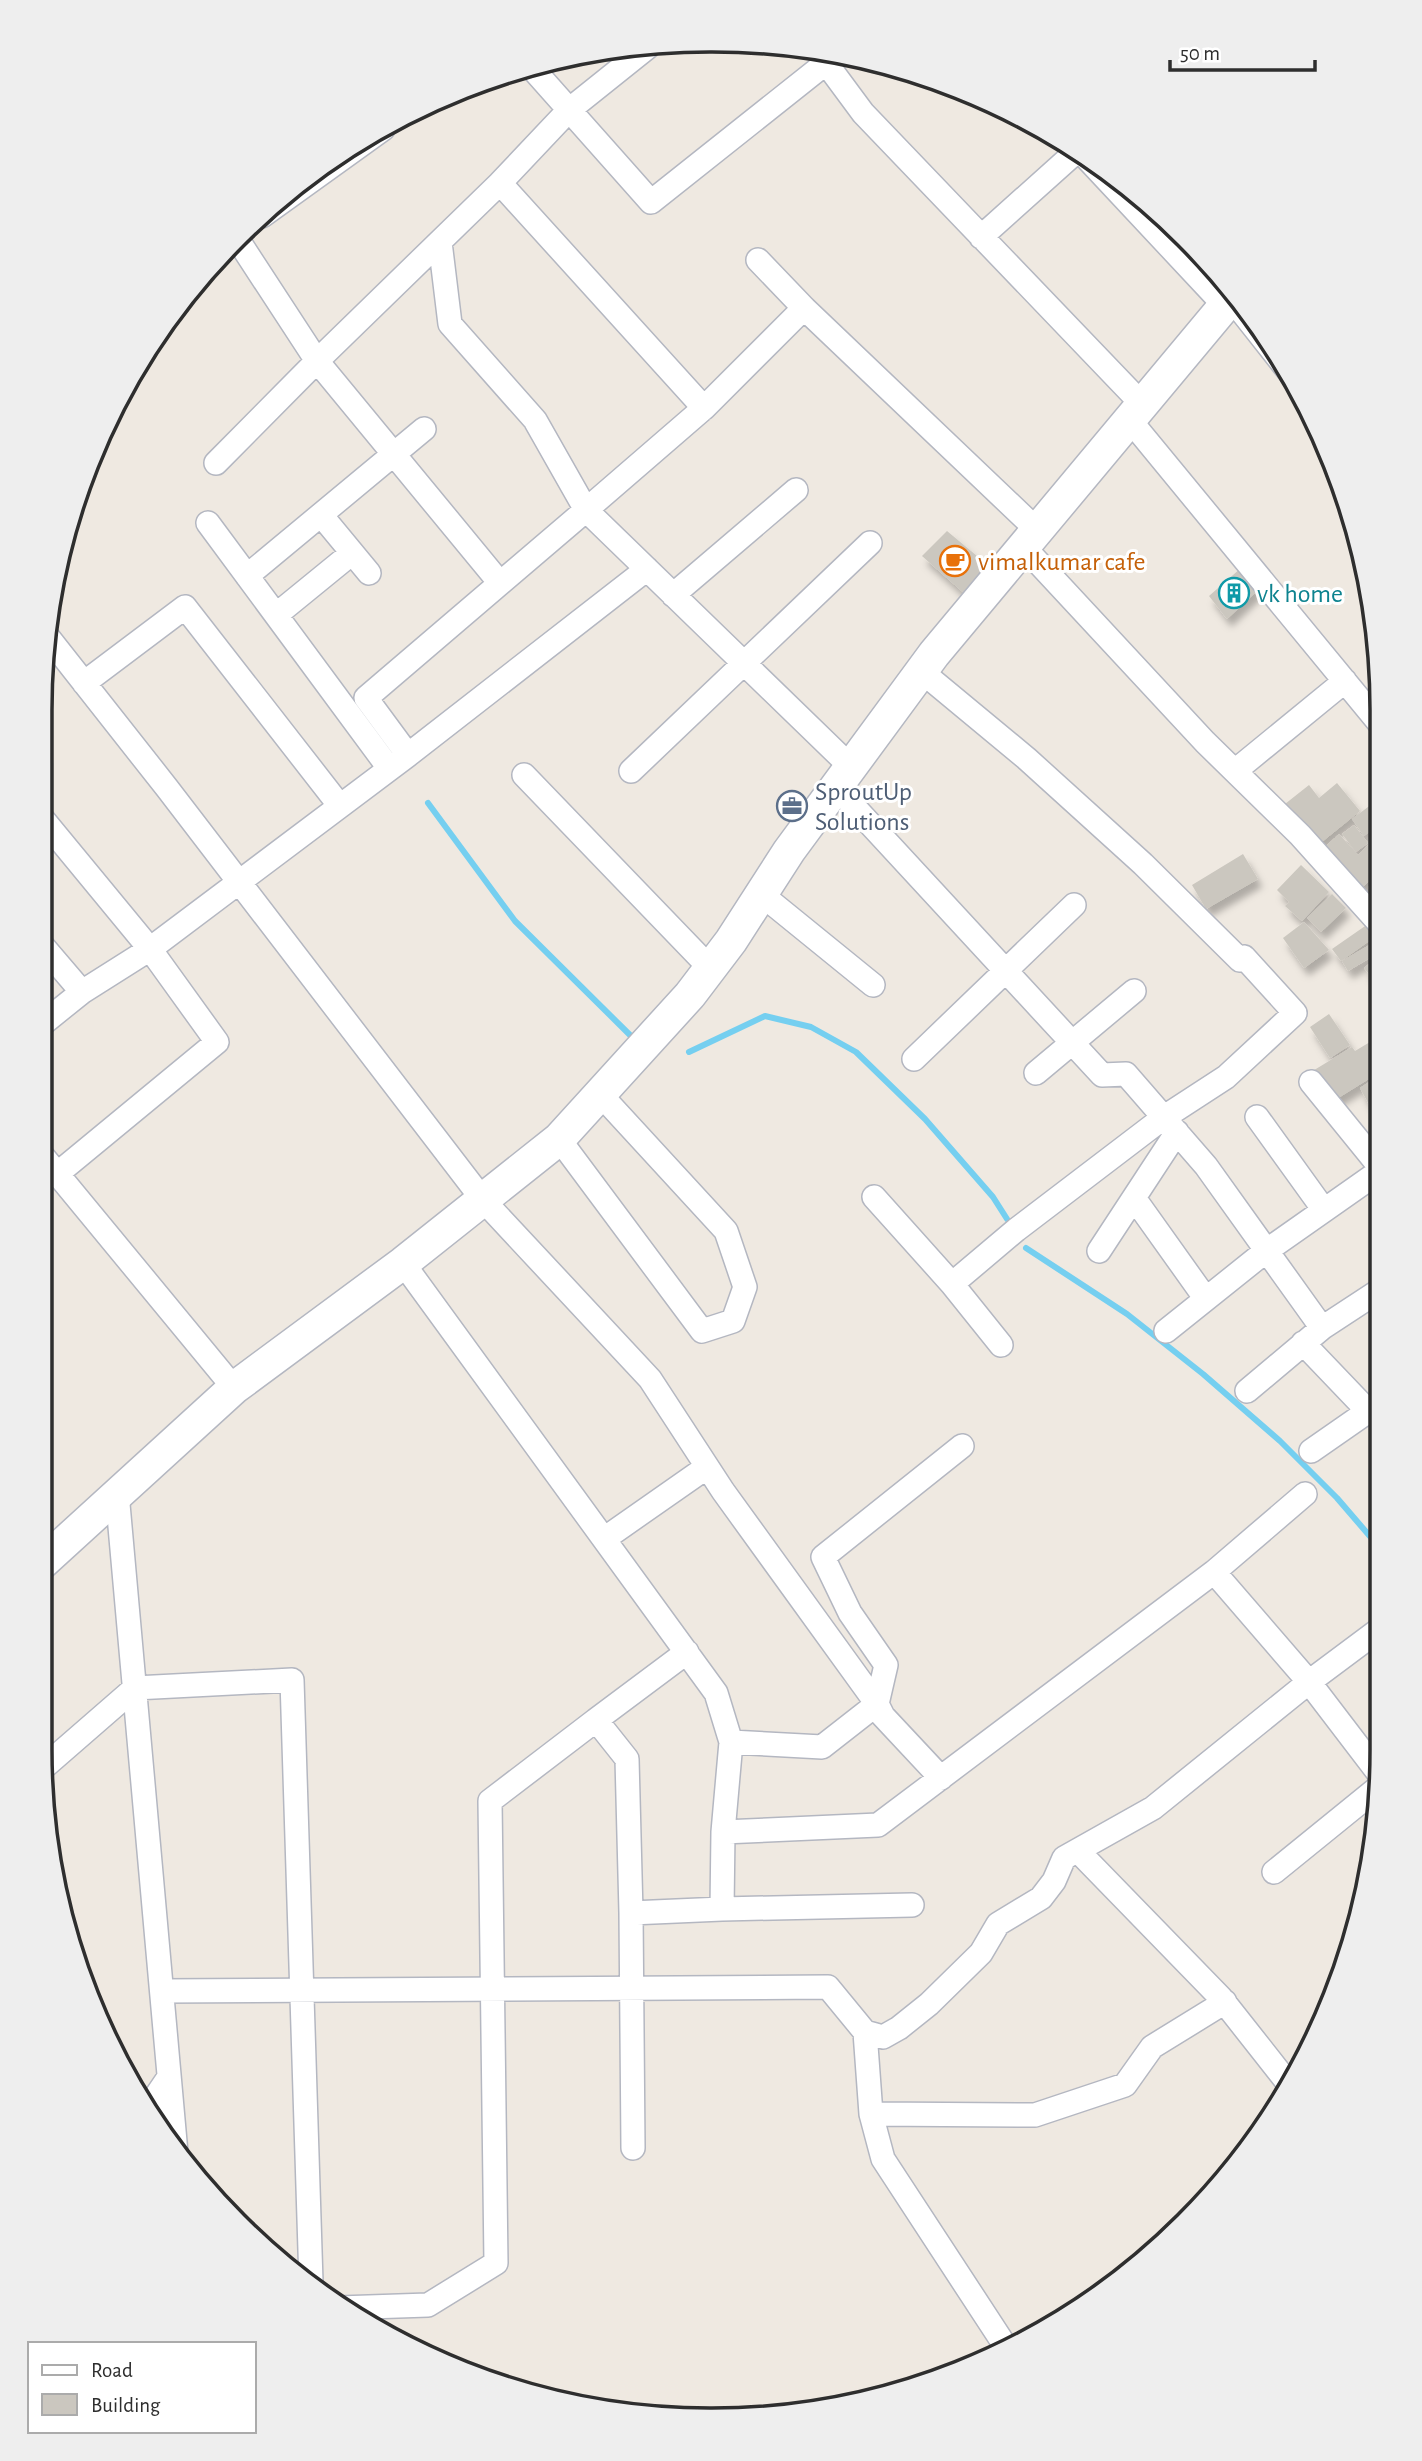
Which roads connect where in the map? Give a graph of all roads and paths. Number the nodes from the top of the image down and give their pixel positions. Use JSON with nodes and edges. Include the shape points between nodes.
{"nodes":[{"id":1,"x":635,"y":57,"type":"edge"},
{"id":2,"x":826,"y":63,"type":"edge"},
{"id":3,"x":836,"y":64,"type":"edge"},
{"id":4,"x":539,"y":76,"type":"edge"},
{"id":5,"x":569,"y":110,"type":"junction"},
{"id":6,"x":1071,"y":159,"type":"edge"},
{"id":7,"x":500,"y":183,"type":"junction"},
{"id":8,"x":1145,"y":216,"type":"edge"},
{"id":9,"x":981,"y":237,"type":"junction"},
{"id":10,"x":440,"y":242,"type":"junction"},
{"id":11,"x":243,"y":247,"type":"edge"},
{"id":12,"x":758,"y":260,"type":"dead end"},
{"id":13,"x":1206,"y":277,"type":"edge"},
{"id":14,"x":1227,"y":303,"type":"edge"},
{"id":15,"x":804,"y":308,"type":"junction"},
{"id":16,"x":317,"y":361,"type":"junction"},
{"id":17,"x":704,"y":408,"type":"junction"},
{"id":18,"x":1135,"y":412,"type":"junction"},
{"id":19,"x":424,"y":429,"type":"dead end"},
{"id":20,"x":395,"y":455,"type":"junction"},
{"id":21,"x":216,"y":463,"type":"dead end"},
{"id":22,"x":796,"y":490,"type":"dead end"},
{"id":23,"x":586,"y":510,"type":"junction"},
{"id":24,"x":321,"y":516,"type":"junction"},
{"id":25,"x":208,"y":523,"type":"dead end"},
{"id":26,"x":1029,"y":537,"type":"junction"},
{"id":27,"x":870,"y":543,"type":"dead end"},
{"id":28,"x":352,"y":553,"type":"junction"},
{"id":29,"x":647,"y":569,"type":"junction"},
{"id":30,"x":369,"y":573,"type":"dead end"},
{"id":31,"x":247,"y":576,"type":"junction"},
{"id":32,"x":500,"y":583,"type":"junction"},
{"id":33,"x":673,"y":594,"type":"junction"},
{"id":34,"x":276,"y":615,"type":"junction"},
{"id":35,"x":55,"y":653,"type":"edge"},
{"id":36,"x":745,"y":664,"type":"junction"},
{"id":37,"x":921,"y":671,"type":"junction"},
{"id":38,"x":1345,"y":681,"type":"junction"},
{"id":39,"x":84,"y":683,"type":"junction"},
{"id":40,"x":1370,"y":712,"type":"edge"},
{"id":41,"x":399,"y":762,"type":"junction"},
{"id":42,"x":631,"y":771,"type":"dead end"},
{"id":43,"x":1235,"y":771,"type":"junction"},
{"id":44,"x":524,"y":775,"type":"dead end"},
{"id":45,"x":842,"y":776,"type":"junction"},
{"id":46,"x":340,"y":806,"type":"junction"},
{"id":47,"x":52,"y":831,"type":"edge"},
{"id":48,"x":240,"y":883,"type":"junction"},
{"id":49,"x":761,"y":894,"type":"junction"},
{"id":50,"x":1074,"y":905,"type":"dead end"},
{"id":51,"x":1370,"y":913,"type":"edge"},
{"id":52,"x":150,"y":949,"type":"junction"},
{"id":53,"x":52,"y":957,"type":"edge"},
{"id":54,"x":710,"y":968,"type":"junction"},
{"id":55,"x":1006,"y":971,"type":"junction"},
{"id":56,"x":873,"y":985,"type":"dead end"},
{"id":57,"x":1134,"y":991,"type":"dead end"},
{"id":58,"x":82,"y":992,"type":"junction"},
{"id":59,"x":52,"y":1016,"type":"edge"},
{"id":60,"x":1072,"y":1042,"type":"junction"},
{"id":61,"x":914,"y":1059,"type":"dead end"},
{"id":62,"x":1036,"y":1073,"type":"dead end"},
{"id":63,"x":1311,"y":1082,"type":"dead end"},
{"id":64,"x":600,"y":1094,"type":"junction"},
{"id":65,"x":1257,"y":1117,"type":"dead end"},
{"id":66,"x":1170,"y":1125,"type":"junction"},
{"id":67,"x":559,"y":1139,"type":"junction"},
{"id":68,"x":1370,"y":1156,"type":"edge"},
{"id":69,"x":52,"y":1168,"type":"edge"},
{"id":70,"x":57,"y":1174,"type":"junction"},
{"id":71,"x":1370,"y":1176,"type":"edge"},
{"id":72,"x":874,"y":1197,"type":"dead end"},
{"id":73,"x":1134,"y":1198,"type":"junction"},
{"id":74,"x":483,"y":1200,"type":"junction"},
{"id":75,"x":1324,"y":1210,"type":"junction"},
{"id":76,"x":1099,"y":1251,"type":"dead end"},
{"id":77,"x":1266,"y":1251,"type":"junction"},
{"id":78,"x":403,"y":1263,"type":"junction"},
{"id":79,"x":952,"y":1284,"type":"junction"},
{"id":80,"x":1370,"y":1297,"type":"edge"},
{"id":81,"x":1206,"y":1299,"type":"junction"},
{"id":82,"x":1322,"y":1328,"type":"junction"},
{"id":83,"x":1166,"y":1331,"type":"dead end"},
{"id":84,"x":1303,"y":1343,"type":"junction"},
{"id":85,"x":1001,"y":1345,"type":"dead end"},
{"id":86,"x":234,"y":1388,"type":"junction"},
{"id":87,"x":1247,"y":1391,"type":"dead end"},
{"id":88,"x":1370,"y":1402,"type":"edge"},
{"id":89,"x":1370,"y":1409,"type":"edge"},
{"id":90,"x":962,"y":1446,"type":"dead end"},
{"id":91,"x":1311,"y":1451,"type":"dead end"},
{"id":92,"x":708,"y":1467,"type":"junction"},
{"id":93,"x":117,"y":1493,"type":"junction"},
{"id":94,"x":1305,"y":1494,"type":"dead end"},
{"id":95,"x":604,"y":1539,"type":"junction"},
{"id":96,"x":52,"y":1553,"type":"edge"},
{"id":97,"x":1214,"y":1572,"type":"junction"},
{"id":98,"x":1370,"y":1636,"type":"edge"},
{"id":99,"x":687,"y":1652,"type":"junction"},
{"id":100,"x":1309,"y":1682,"type":"junction"},
{"id":101,"x":135,"y":1688,"type":"junction"},
{"id":102,"x":877,"y":1704,"type":"junction"},
{"id":103,"x":596,"y":1720,"type":"junction"},
{"id":104,"x":731,"y":1742,"type":"junction"},
{"id":105,"x":52,"y":1760,"type":"edge"},
{"id":106,"x":1369,"y":1761,"type":"edge"},
{"id":107,"x":941,"y":1778,"type":"junction"},
{"id":108,"x":1368,"y":1796,"type":"edge"},
{"id":109,"x":723,"y":1832,"type":"junction"},
{"id":110,"x":1077,"y":1851,"type":"junction"},
{"id":111,"x":1275,"y":1872,"type":"dead end"},
{"id":112,"x":912,"y":1905,"type":"dead end"},
{"id":113,"x":722,"y":1909,"type":"junction"},
{"id":114,"x":631,"y":1913,"type":"junction"},
{"id":115,"x":631,"y":1988,"type":"junction"},
{"id":116,"x":494,"y":1989,"type":"junction"},
{"id":117,"x":303,"y":1990,"type":"junction"},
{"id":118,"x":163,"y":1992,"type":"junction"},
{"id":119,"x":1225,"y":2002,"type":"junction"},
{"id":120,"x":865,"y":2032,"type":"junction"},
{"id":121,"x":1283,"y":2076,"type":"edge"},
{"id":122,"x":170,"y":2077,"type":"junction"},
{"id":123,"x":154,"y":2100,"type":"edge"},
{"id":124,"x":871,"y":2114,"type":"junction"},
{"id":125,"x":174,"y":2131,"type":"edge"},
{"id":126,"x":634,"y":2148,"type":"dead end"},
{"id":127,"x":311,"y":2273,"type":"edge"},
{"id":128,"x":361,"y":2307,"type":"edge"},
{"id":129,"x":1001,"y":2341,"type":"edge"}],
"edges":[{"from":1,"to":5,"type":"street"},
{"from":2,"to":5,"type":"street","via":[[651,202]]},
{"from":3,"to":9,"type":"street","via":[[863,113]]},
{"from":4,"to":5,"type":"street"},
{"from":5,"to":7,"type":"street"},
{"from":6,"to":9,"type":"street"},
{"from":7,"to":10,"type":"street"},
{"from":7,"to":17,"type":"street"},
{"from":8,"to":13,"type":"street"},
{"from":9,"to":18,"type":"street"},
{"from":10,"to":16,"type":"street"},
{"from":10,"to":23,"type":"street","via":[[450,324],[535,420]]},
{"from":11,"to":16,"type":"street"},
{"from":12,"to":15,"type":"street"},
{"from":14,"to":18,"type":"main road"},
{"from":15,"to":17,"type":"street"},
{"from":15,"to":26,"type":"street"},
{"from":16,"to":20,"type":"street"},
{"from":16,"to":21,"type":"street"},
{"from":17,"to":23,"type":"street"},
{"from":18,"to":26,"type":"main road"},
{"from":18,"to":38,"type":"street"},
{"from":19,"to":20,"type":"street"},
{"from":20,"to":24,"type":"street"},
{"from":20,"to":32,"type":"street"},
{"from":22,"to":33,"type":"street"},
{"from":23,"to":29,"type":"street"},
{"from":23,"to":32,"type":"street"},
{"from":24,"to":28,"type":"street"},
{"from":24,"to":31,"type":"street"},
{"from":25,"to":31,"type":"street"},
{"from":26,"to":37,"type":"main road"},
{"from":26,"to":43,"type":"street"},
{"from":27,"to":36,"type":"street"},
{"from":28,"to":30,"type":"street"},
{"from":28,"to":34,"type":"street"},
{"from":29,"to":33,"type":"street"},
{"from":29,"to":41,"type":"street"},
{"from":31,"to":34,"type":"street"},
{"from":32,"to":41,"type":"street","via":[[366,698]]},
{"from":33,"to":36,"type":"street"},
{"from":34,"to":41,"type":"street"},
{"from":35,"to":39,"type":"street"},
{"from":36,"to":42,"type":"street"},
{"from":36,"to":45,"type":"street"},
{"from":37,"to":45,"type":"main road"},
{"from":37,"to":66,"type":"street","via":[[1133,855],[1240,960],[1244,957],[1295,1013]]},
{"from":38,"to":40,"type":"street"},
{"from":38,"to":43,"type":"street"},
{"from":39,"to":46,"type":"street","via":[[185,607]]},
{"from":39,"to":48,"type":"street"},
{"from":41,"to":46,"type":"street"},
{"from":43,"to":51,"type":"street"},
{"from":44,"to":54,"type":"street"},
{"from":45,"to":49,"type":"main road"},
{"from":45,"to":55,"type":"street"},
{"from":46,"to":48,"type":"street"},
{"from":47,"to":52,"type":"street"},
{"from":48,"to":52,"type":"street"},
{"from":48,"to":74,"type":"street"},
{"from":49,"to":54,"type":"main road"},
{"from":49,"to":56,"type":"street"},
{"from":50,"to":55,"type":"street"},
{"from":52,"to":58,"type":"street"},
{"from":52,"to":70,"type":"street","via":[[217,1042]]},
{"from":53,"to":58,"type":"street"},
{"from":54,"to":64,"type":"main road"},
{"from":55,"to":60,"type":"street"},
{"from":55,"to":61,"type":"street"},
{"from":57,"to":60,"type":"street"},
{"from":58,"to":59,"type":"street"},
{"from":60,"to":62,"type":"street"},
{"from":60,"to":66,"type":"street","via":[[1102,1074],[1126,1074]]},
{"from":63,"to":68,"type":"street"},
{"from":64,"to":67,"type":"main road"},
{"from":64,"to":67,"type":"street","via":[[726,1231],[745,1287],[733,1321],[702,1331]]},
{"from":65,"to":75,"type":"street"},
{"from":66,"to":73,"type":"street"},
{"from":66,"to":77,"type":"street","via":[[1206,1166]]},
{"from":66,"to":79,"type":"street","via":[[1016,1230]]},
{"from":67,"to":74,"type":"main road"},
{"from":69,"to":70,"type":"street"},
{"from":70,"to":86,"type":"street"},
{"from":71,"to":75,"type":"street"},
{"from":72,"to":79,"type":"street"},
{"from":73,"to":76,"type":"street"},
{"from":73,"to":81,"type":"street"},
{"from":74,"to":78,"type":"main road"},
{"from":74,"to":92,"type":"street","via":[[650,1379]]},
{"from":75,"to":77,"type":"street"},
{"from":77,"to":81,"type":"street"},
{"from":77,"to":82,"type":"street"},
{"from":78,"to":86,"type":"main road"},
{"from":78,"to":95,"type":"street"},
{"from":79,"to":85,"type":"street"},
{"from":80,"to":82,"type":"street"},
{"from":81,"to":83,"type":"street"},
{"from":82,"to":84,"type":"street"},
{"from":84,"to":87,"type":"street"},
{"from":84,"to":88,"type":"street"},
{"from":86,"to":93,"type":"main road"},
{"from":89,"to":91,"type":"street"},
{"from":90,"to":102,"type":"street","via":[[823,1557],[850,1614],[886,1665]]},
{"from":92,"to":95,"type":"street"},
{"from":92,"to":102,"type":"street"},
{"from":93,"to":96,"type":"main road"},
{"from":93,"to":101,"type":"street"},
{"from":94,"to":97,"type":"street"},
{"from":95,"to":99,"type":"street"},
{"from":97,"to":100,"type":"street"},
{"from":97,"to":107,"type":"street"},
{"from":98,"to":100,"type":"street"},
{"from":99,"to":103,"type":"street"},
{"from":99,"to":104,"type":"street","via":[[716,1693]]},
{"from":100,"to":106,"type":"street"},
{"from":100,"to":110,"type":"street","via":[[1153,1808]]},
{"from":101,"to":105,"type":"street"},
{"from":101,"to":117,"type":"street","via":[[292,1680]]},
{"from":101,"to":118,"type":"street"},
{"from":102,"to":104,"type":"street","via":[[822,1747]]},
{"from":102,"to":107,"type":"street"},
{"from":103,"to":114,"type":"street","via":[[627,1759]]},
{"from":103,"to":116,"type":"street","via":[[490,1801]]},
{"from":104,"to":109,"type":"street"},
{"from":107,"to":109,"type":"street","via":[[878,1825]]},
{"from":108,"to":111,"type":"street"},
{"from":109,"to":113,"type":"street"},
{"from":110,"to":119,"type":"street"},
{"from":110,"to":120,"type":"street","via":[[1064,1858],[1041,1898],[998,1924],[981,1953],[929,2004],[883,2037]]},
{"from":112,"to":113,"type":"street"},
{"from":113,"to":114,"type":"street"},
{"from":114,"to":115,"type":"street"},
{"from":115,"to":116,"type":"street"},
{"from":115,"to":120,"type":"street","via":[[828,1987]]},
{"from":115,"to":126,"type":"street"},
{"from":116,"to":117,"type":"street"},
{"from":116,"to":128,"type":"street","via":[[496,2263],[428,2305]]},
{"from":117,"to":118,"type":"street"},
{"from":117,"to":127,"type":"street"},
{"from":118,"to":122,"type":"street"},
{"from":119,"to":121,"type":"street"},
{"from":119,"to":124,"type":"street","via":[[1152,2047],[1125,2085],[1035,2115]]},
{"from":120,"to":124,"type":"street"},
{"from":122,"to":123,"type":"street"},
{"from":122,"to":125,"type":"street"},
{"from":124,"to":129,"type":"street","via":[[883,2160]]}]}
